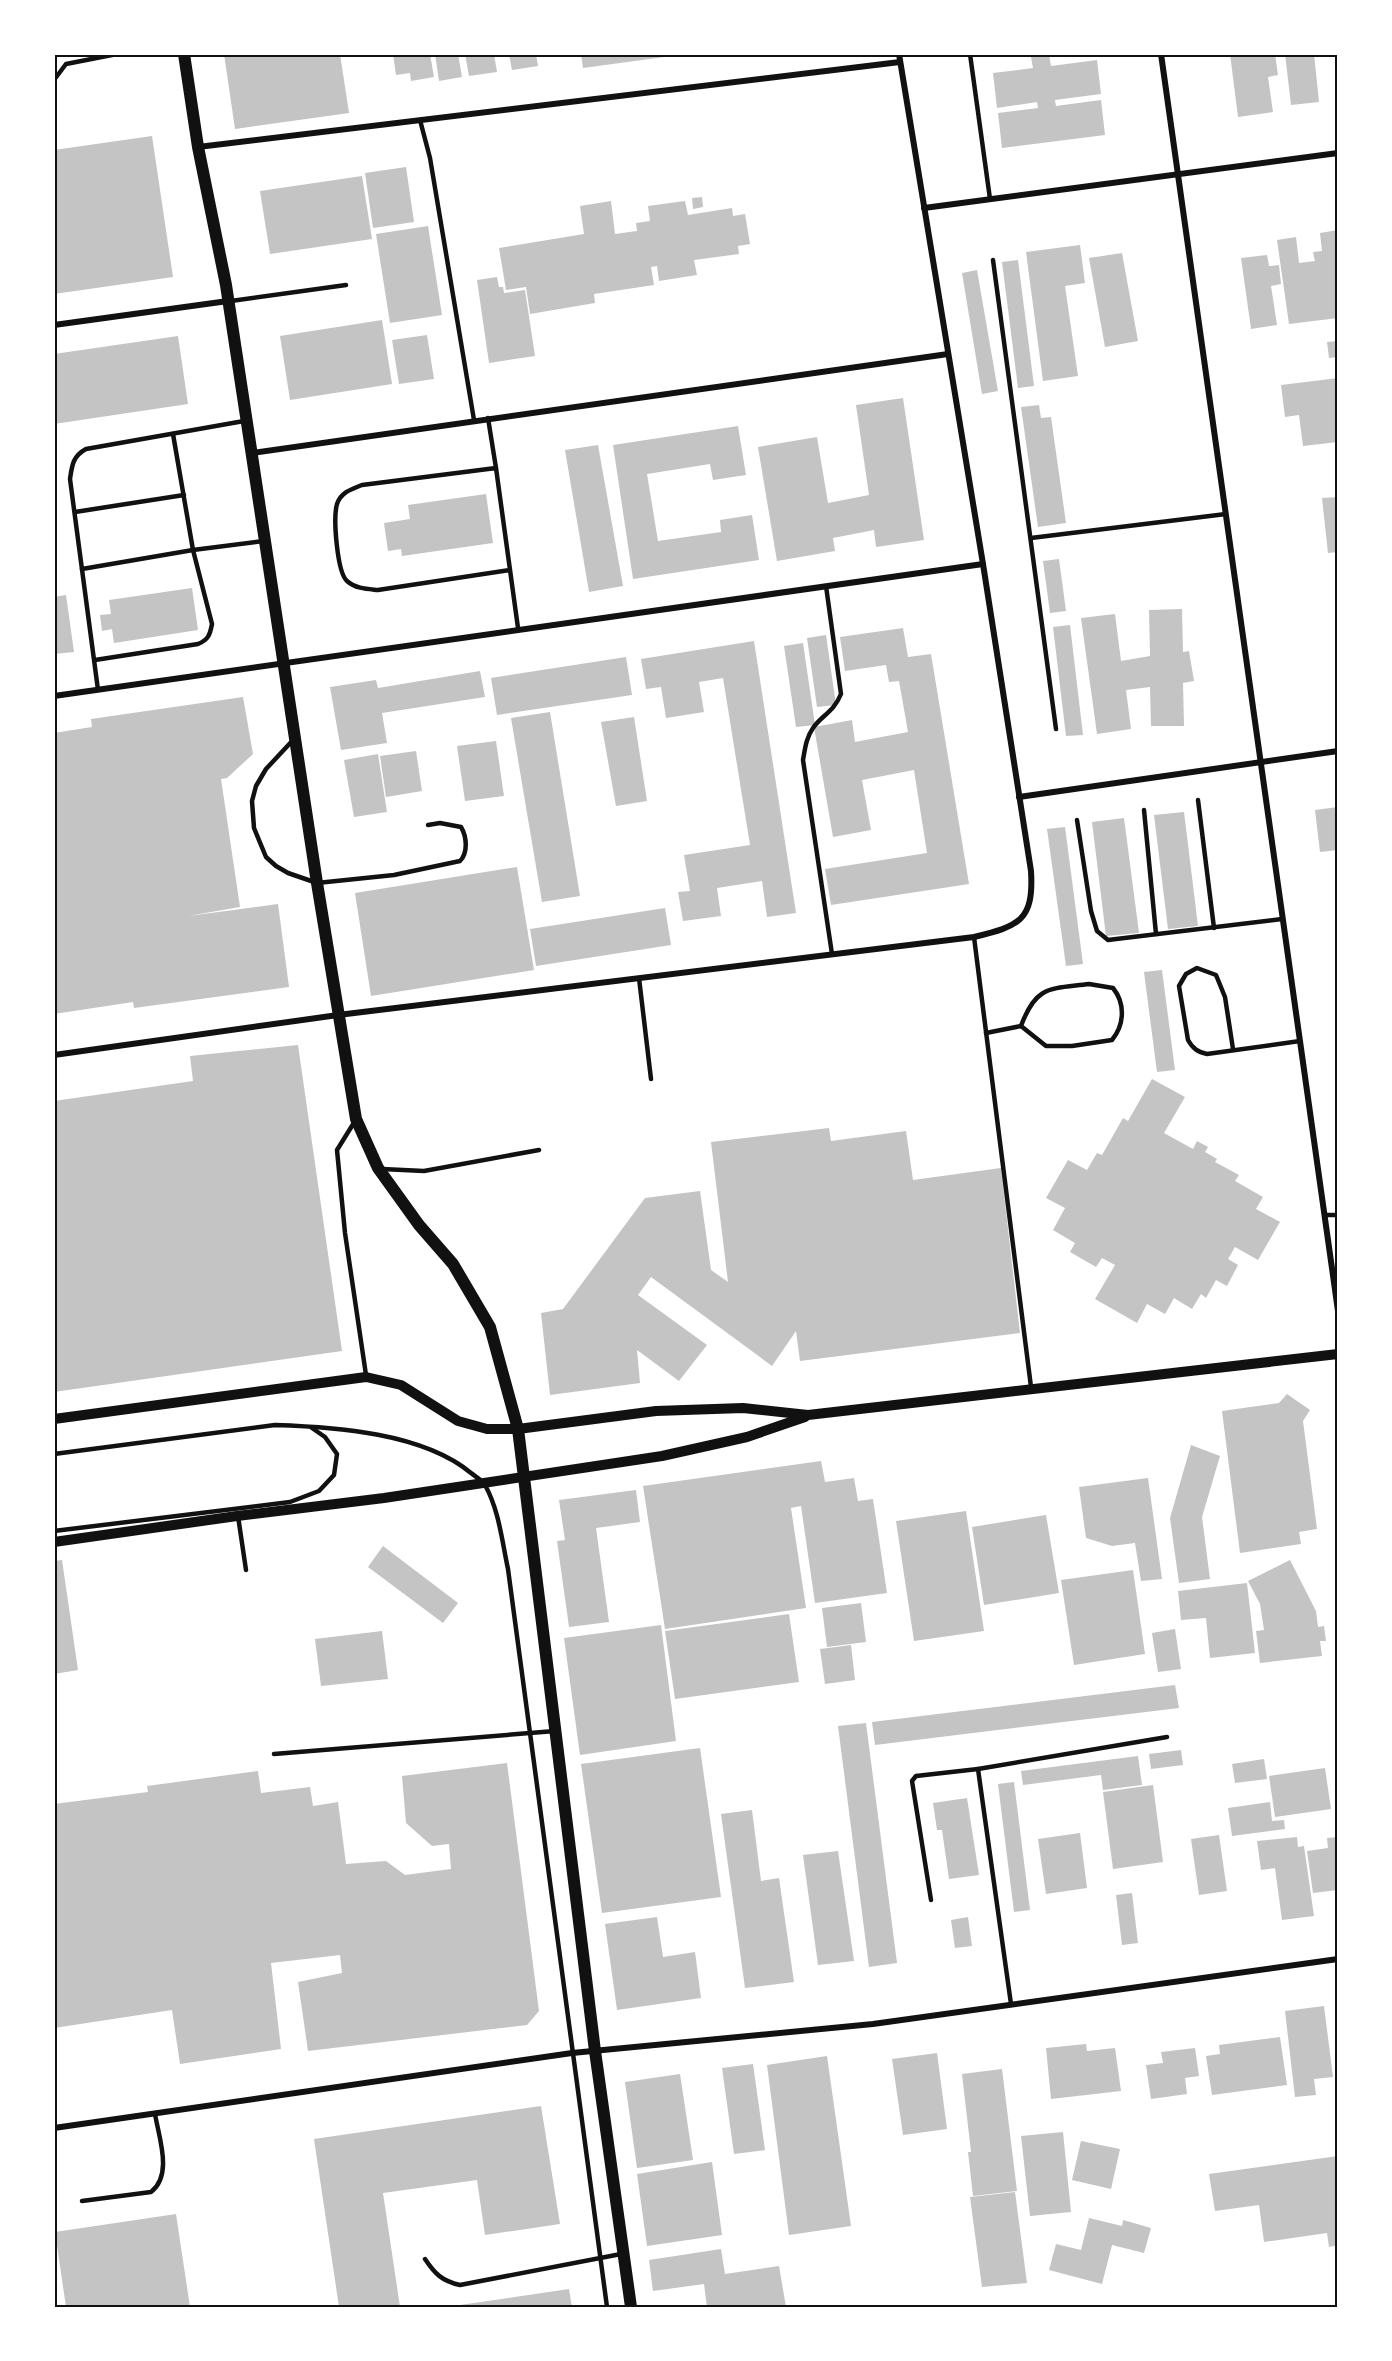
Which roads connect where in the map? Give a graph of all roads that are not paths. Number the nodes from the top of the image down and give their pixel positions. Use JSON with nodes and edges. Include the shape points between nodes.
{"nodes":[{"id":1,"x":117,"y":54,"type":"edge"},
{"id":2,"x":184,"y":54,"type":"edge"},
{"id":3,"x":899,"y":54,"type":"edge"},
{"id":4,"x":970,"y":54,"type":"edge"},
{"id":5,"x":1161,"y":54,"type":"edge"},
{"id":6,"x":900,"y":62,"type":"junction"},
{"id":7,"x":54,"y":80,"type":"edge"},
{"id":8,"x":420,"y":120,"type":"junction"},
{"id":9,"x":198,"y":147,"type":"junction"},
{"id":10,"x":1338,"y":153,"type":"edge"},
{"id":11,"x":1177,"y":174,"type":"junction"},
{"id":12,"x":990,"y":199,"type":"junction"},
{"id":13,"x":924,"y":208,"type":"junction"},
{"id":14,"x":993,"y":260,"type":"dead end"},
{"id":15,"x":346,"y":285,"type":"dead end"},
{"id":16,"x":228,"y":301,"type":"junction"},
{"id":17,"x":54,"y":325,"type":"edge"},
{"id":18,"x":948,"y":354,"type":"junction"},
{"id":19,"x":488,"y":418,"type":"junction"},
{"id":20,"x":247,"y":420,"type":"junction"},
{"id":21,"x":474,"y":420,"type":"junction"},
{"id":22,"x":173,"y":434,"type":"junction"},
{"id":23,"x":252,"y":453,"type":"junction"},
{"id":24,"x":496,"y":468,"type":"junction"},
{"id":25,"x":184,"y":495,"type":"junction"},
{"id":26,"x":75,"y":512,"type":"junction"},
{"id":27,"x":1226,"y":514,"type":"junction"},
{"id":28,"x":1031,"y":538,"type":"junction"},
{"id":29,"x":265,"y":541,"type":"junction"},
{"id":30,"x":193,"y":550,"type":"junction"},
{"id":31,"x":983,"y":564,"type":"junction"},
{"id":32,"x":82,"y":569,"type":"junction"},
{"id":33,"x":510,"y":570,"type":"junction"},
{"id":34,"x":826,"y":586,"type":"junction"},
{"id":35,"x":518,"y":628,"type":"junction"},
{"id":36,"x":94,"y":660,"type":"junction"},
{"id":37,"x":284,"y":663,"type":"junction"},
{"id":38,"x":99,"y":690,"type":"junction"},
{"id":39,"x":54,"y":696,"type":"edge"},
{"id":40,"x":1056,"y":729,"type":"dead end"},
{"id":41,"x":295,"y":737,"type":"junction"},
{"id":42,"x":1338,"y":751,"type":"edge"},
{"id":43,"x":1260,"y":762,"type":"junction"},
{"id":44,"x":1019,"y":797,"type":"junction"},
{"id":45,"x":1198,"y":800,"type":"dead end"},
{"id":46,"x":1144,"y":810,"type":"dead end"},
{"id":47,"x":1077,"y":820,"type":"dead end"},
{"id":48,"x":428,"y":825,"type":"dead end"},
{"id":49,"x":316,"y":883,"type":"junction"},
{"id":50,"x":1282,"y":919,"type":"junction"},
{"id":51,"x":1214,"y":928,"type":"junction"},
{"id":52,"x":1156,"y":934,"type":"junction"},
{"id":53,"x":974,"y":937,"type":"junction"},
{"id":54,"x":832,"y":954,"type":"junction"},
{"id":55,"x":639,"y":978,"type":"junction"},
{"id":56,"x":338,"y":1015,"type":"junction"},
{"id":57,"x":1021,"y":1026,"type":"junction"},
{"id":58,"x":986,"y":1034,"type":"junction"},
{"id":59,"x":1300,"y":1041,"type":"junction"},
{"id":60,"x":1233,"y":1049,"type":"junction"},
{"id":61,"x":54,"y":1055,"type":"edge"},
{"id":62,"x":651,"y":1079,"type":"dead end"},
{"id":63,"x":356,"y":1119,"type":"junction"},
{"id":64,"x":539,"y":1150,"type":"dead end"},
{"id":65,"x":378,"y":1168,"type":"junction"},
{"id":66,"x":1325,"y":1215,"type":"junction"},
{"id":67,"x":1338,"y":1215,"type":"edge"},
{"id":68,"x":1338,"y":1311,"type":"edge"},
{"id":69,"x":1338,"y":1354,"type":"edge"},
{"id":70,"x":366,"y":1377,"type":"junction"},
{"id":71,"x":1032,"y":1390,"type":"junction"},
{"id":72,"x":808,"y":1416,"type":"junction"},
{"id":73,"x":54,"y":1419,"type":"edge"},
{"id":74,"x":310,"y":1426,"type":"junction"},
{"id":75,"x":518,"y":1429,"type":"junction"},
{"id":76,"x":54,"y":1454,"type":"edge"},
{"id":77,"x":523,"y":1476,"type":"junction"},
{"id":78,"x":483,"y":1483,"type":"junction"},
{"id":79,"x":237,"y":1516,"type":"junction"},
{"id":80,"x":54,"y":1531,"type":"edge"},
{"id":81,"x":54,"y":1542,"type":"edge"},
{"id":82,"x":246,"y":1570,"type":"dead end"},
{"id":83,"x":556,"y":1731,"type":"junction"},
{"id":84,"x":530,"y":1734,"type":"junction"},
{"id":85,"x":1167,"y":1737,"type":"dead end"},
{"id":86,"x":274,"y":1754,"type":"dead end"},
{"id":87,"x":978,"y":1769,"type":"junction"},
{"id":88,"x":931,"y":1900,"type":"dead end"},
{"id":89,"x":1338,"y":1959,"type":"edge"},
{"id":90,"x":1011,"y":2004,"type":"junction"},
{"id":91,"x":595,"y":2051,"type":"junction"},
{"id":92,"x":572,"y":2053,"type":"junction"},
{"id":93,"x":155,"y":2114,"type":"junction"},
{"id":94,"x":54,"y":2128,"type":"edge"},
{"id":95,"x":81,"y":2201,"type":"dead end"},
{"id":96,"x":624,"y":2254,"type":"junction"},
{"id":97,"x":425,"y":2259,"type":"dead end"},
{"id":98,"x":599,"y":2259,"type":"junction"},
{"id":99,"x":607,"y":2307,"type":"edge"},
{"id":100,"x":631,"y":2307,"type":"edge"}],
"edges":[{"from":1,"to":7,"type":"lane","via":[[66,64]]},
{"from":2,"to":9,"type":"main road"},
{"from":3,"to":6,"type":"street"},
{"from":4,"to":12,"type":"lane"},
{"from":5,"to":11,"type":"street"},
{"from":6,"to":8,"type":"street"},
{"from":6,"to":13,"type":"street"},
{"from":8,"to":9,"type":"street"},
{"from":8,"to":21,"type":"lane"},
{"from":9,"to":16,"type":"main road"},
{"from":10,"to":11,"type":"street"},
{"from":11,"to":12,"type":"street"},
{"from":11,"to":27,"type":"street"},
{"from":12,"to":13,"type":"street"},
{"from":13,"to":18,"type":"street"},
{"from":14,"to":28,"type":"lane"},
{"from":15,"to":16,"type":"lane"},
{"from":16,"to":17,"type":"street"},
{"from":16,"to":20,"type":"main road"},
{"from":18,"to":19,"type":"street"},
{"from":18,"to":31,"type":"street"},
{"from":19,"to":21,"type":"street"},
{"from":19,"to":24,"type":"lane"},
{"from":20,"to":22,"type":"lane"},
{"from":20,"to":23,"type":"main road"},
{"from":21,"to":23,"type":"street"},
{"from":22,"to":25,"type":"lane"},
{"from":22,"to":26,"type":"lane","via":[[86,449],[77,454],[70,479]]},
{"from":23,"to":29,"type":"main road"},
{"from":24,"to":33,"type":"lane"},
{"from":24,"to":33,"type":"lane","via":[[362,485],[345,492],[335,516],[340,568],[346,580],[359,588],[378,590]]},
{"from":25,"to":26,"type":"lane"},
{"from":25,"to":30,"type":"lane"},
{"from":26,"to":32,"type":"lane"},
{"from":27,"to":28,"type":"lane"},
{"from":27,"to":43,"type":"street"},
{"from":28,"to":40,"type":"lane"},
{"from":29,"to":30,"type":"lane"},
{"from":29,"to":37,"type":"main road"},
{"from":30,"to":32,"type":"lane"},
{"from":30,"to":36,"type":"lane","via":[[212,624],[206,640]]},
{"from":31,"to":34,"type":"street"},
{"from":31,"to":44,"type":"street"},
{"from":32,"to":36,"type":"lane"},
{"from":33,"to":35,"type":"lane"},
{"from":34,"to":35,"type":"street"},
{"from":34,"to":54,"type":"lane","via":[[841,694],[835,707],[814,726],[802,760]]},
{"from":35,"to":37,"type":"street"},
{"from":36,"to":38,"type":"lane"},
{"from":37,"to":38,"type":"street"},
{"from":37,"to":41,"type":"main road"},
{"from":38,"to":39,"type":"street"},
{"from":41,"to":49,"type":"main road"},
{"from":41,"to":49,"type":"lane","via":[[256,786],[252,801],[254,828],[266,857],[276,866]]},
{"from":42,"to":43,"type":"street"},
{"from":43,"to":44,"type":"street"},
{"from":43,"to":50,"type":"street"},
{"from":44,"to":53,"type":"street","via":[[1031,871],[1032,894],[1027,912],[1013,925]]},
{"from":45,"to":51,"type":"lane"},
{"from":46,"to":52,"type":"lane"},
{"from":47,"to":52,"type":"lane","via":[[1097,931],[1107,940]]},
{"from":48,"to":49,"type":"lane","via":[[461,827],[465,842],[460,861],[394,875]]},
{"from":49,"to":56,"type":"main road"},
{"from":50,"to":51,"type":"lane"},
{"from":50,"to":59,"type":"street"},
{"from":51,"to":52,"type":"lane"},
{"from":53,"to":54,"type":"street"},
{"from":53,"to":58,"type":"lane"},
{"from":54,"to":55,"type":"street"},
{"from":55,"to":56,"type":"street"},
{"from":55,"to":62,"type":"lane"},
{"from":56,"to":61,"type":"street"},
{"from":56,"to":63,"type":"main road"},
{"from":57,"to":57,"type":"lane","via":[[1046,1046],[1112,1040],[1122,1019],[1121,998],[1113,988],[1089,984],[1055,988],[1040,993]]},
{"from":57,"to":58,"type":"lane"},
{"from":58,"to":71,"type":"lane"},
{"from":59,"to":60,"type":"lane"},
{"from":59,"to":66,"type":"street"},
{"from":60,"to":60,"type":"lane","via":[[1225,997],[1216,975],[1197,968],[1186,974],[1179,986],[1188,1040],[1200,1053]]},
{"from":63,"to":65,"type":"main road"},
{"from":63,"to":70,"type":"lane","via":[[337,1150]]},
{"from":64,"to":65,"type":"lane","via":[[424,1170]]},
{"from":65,"to":75,"type":"main road","via":[[419,1225],[453,1263],[490,1327]]},
{"from":66,"to":67,"type":"lane"},
{"from":66,"to":68,"type":"street"},
{"from":69,"to":71,"type":"street"},
{"from":70,"to":73,"type":"street"},
{"from":70,"to":75,"type":"street","via":[[401,1385],[458,1421],[487,1429]]},
{"from":71,"to":72,"type":"street"},
{"from":72,"to":75,"type":"street","via":[[743,1408],[656,1411]]},
{"from":72,"to":77,"type":"street","via":[[747,1437],[662,1456]]},
{"from":74,"to":76,"type":"lane","via":[[275,1425]]},
{"from":74,"to":78,"type":"lane","via":[[411,1443],[458,1462]]},
{"from":74,"to":80,"type":"lane","via":[[325,1437],[337,1454],[334,1475],[319,1491],[290,1502]]},
{"from":75,"to":77,"type":"main road"},
{"from":77,"to":78,"type":"street"},
{"from":77,"to":83,"type":"main road"},
{"from":78,"to":79,"type":"street"},
{"from":78,"to":84,"type":"lane","via":[[493,1503],[508,1569]]},
{"from":79,"to":81,"type":"street"},
{"from":79,"to":82,"type":"lane"},
{"from":83,"to":84,"type":"lane"},
{"from":83,"to":91,"type":"main road"},
{"from":84,"to":86,"type":"lane"},
{"from":84,"to":92,"type":"lane"},
{"from":85,"to":87,"type":"lane"},
{"from":87,"to":88,"type":"lane","via":[[916,1776],[912,1781]]},
{"from":87,"to":90,"type":"lane"},
{"from":89,"to":90,"type":"street"},
{"from":90,"to":91,"type":"street","via":[[873,2024]]},
{"from":91,"to":92,"type":"street"},
{"from":91,"to":96,"type":"main road"},
{"from":92,"to":93,"type":"street"},
{"from":92,"to":98,"type":"lane"},
{"from":93,"to":94,"type":"street"},
{"from":93,"to":95,"type":"lane","via":[[163,2164],[159,2187],[151,2192]]},
{"from":96,"to":98,"type":"lane"},
{"from":96,"to":100,"type":"main road"},
{"from":97,"to":98,"type":"lane","via":[[434,2274],[460,2285]]},
{"from":98,"to":99,"type":"lane"}]}
